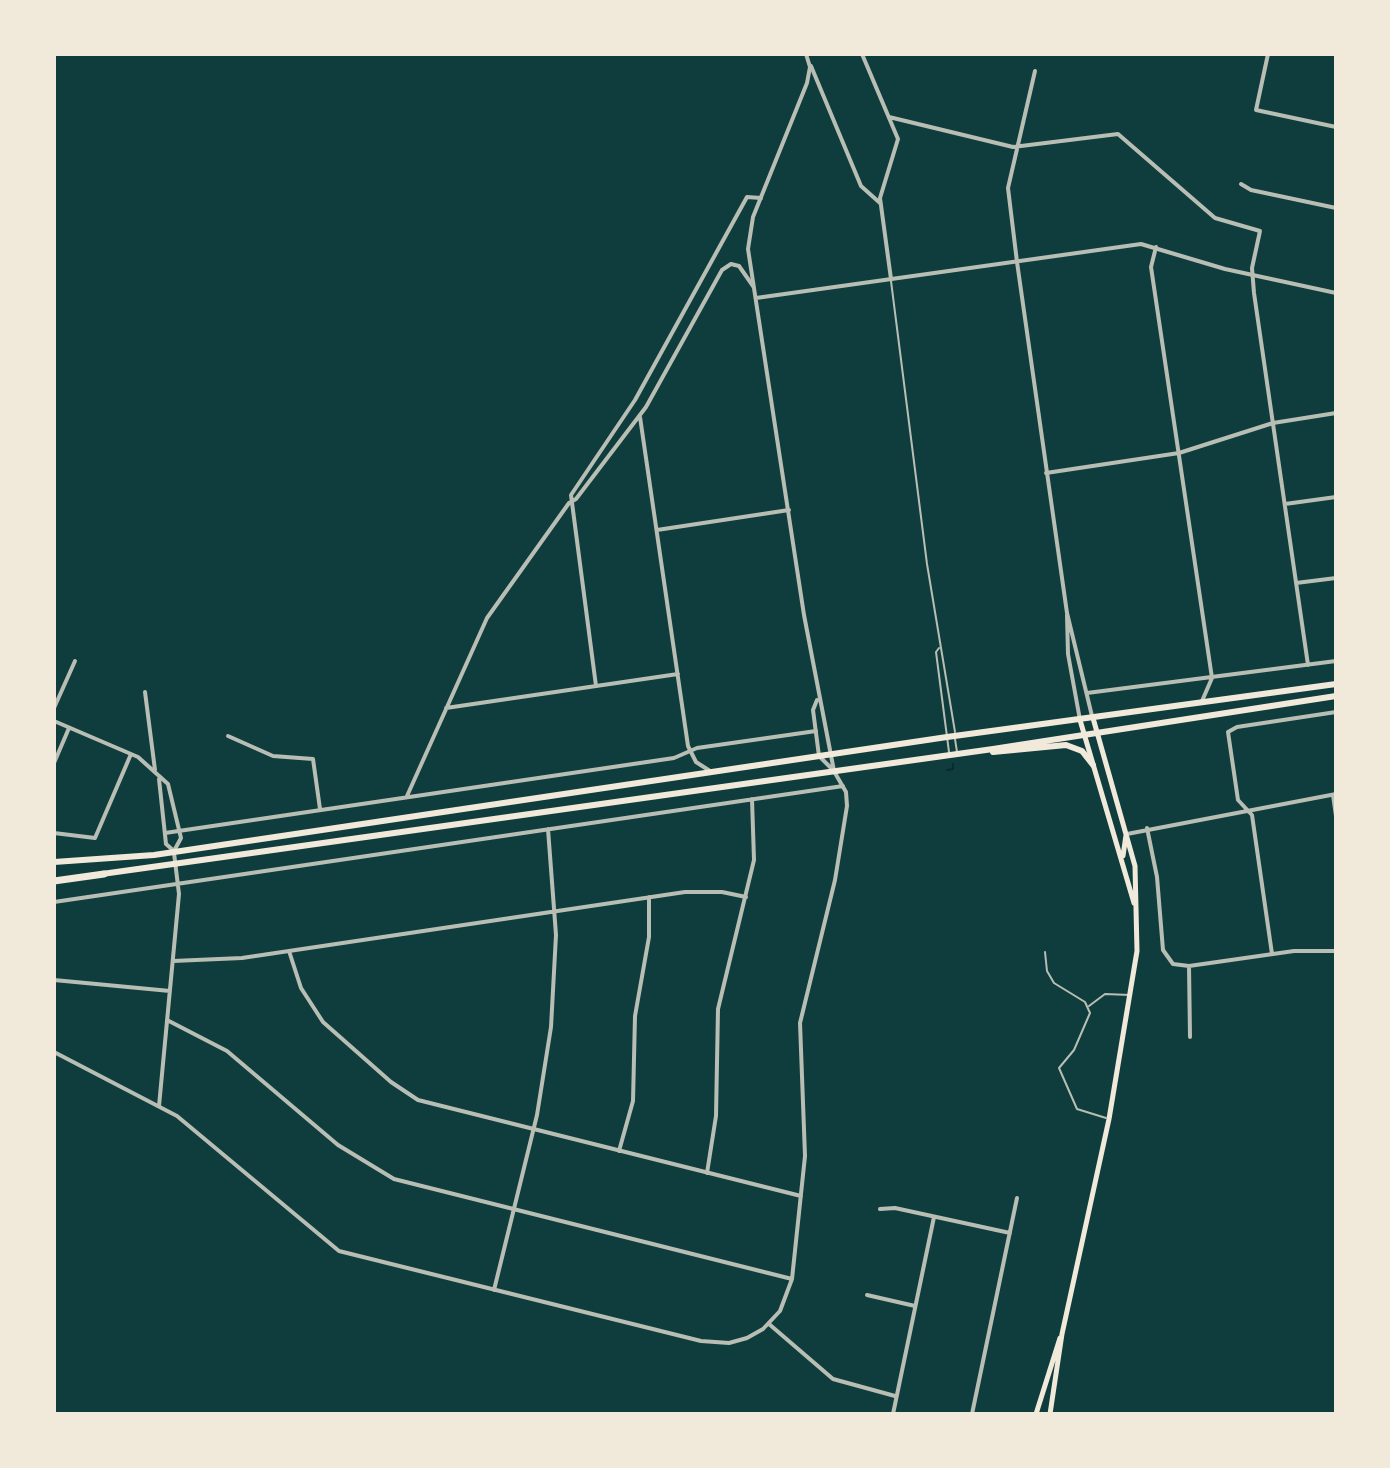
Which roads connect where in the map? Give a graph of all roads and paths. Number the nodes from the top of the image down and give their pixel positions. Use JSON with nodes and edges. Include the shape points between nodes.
{"nodes":[{"id":1,"x":806,"y":54,"type":"edge"},
{"id":2,"x":862,"y":54,"type":"edge"},
{"id":3,"x":1268,"y":54,"type":"edge"},
{"id":4,"x":808,"y":61,"type":"junction"},
{"id":5,"x":1035,"y":71,"type":"dead end"},
{"id":6,"x":889,"y":117,"type":"junction"},
{"id":7,"x":1336,"y":127,"type":"edge"},
{"id":8,"x":1018,"y":147,"type":"junction"},
{"id":9,"x":1241,"y":184,"type":"dead end"},
{"id":10,"x":761,"y":198,"type":"junction"},
{"id":11,"x":880,"y":203,"type":"junction"},
{"id":12,"x":1336,"y":208,"type":"edge"},
{"id":13,"x":1156,"y":247,"type":"junction"},
{"id":14,"x":1017,"y":262,"type":"junction"},
{"id":15,"x":1253,"y":275,"type":"junction"},
{"id":16,"x":891,"y":279,"type":"junction"},
{"id":17,"x":754,"y":287,"type":"junction"},
{"id":18,"x":1336,"y":293,"type":"edge"},
{"id":19,"x":756,"y":298,"type":"junction"},
{"id":20,"x":1336,"y":413,"type":"edge"},
{"id":21,"x":640,"y":415,"type":"junction"},
{"id":22,"x":1273,"y":423,"type":"junction"},
{"id":23,"x":1179,"y":453,"type":"junction"},
{"id":24,"x":1046,"y":473,"type":"junction"},
{"id":25,"x":1336,"y":497,"type":"edge"},
{"id":26,"x":569,"y":503,"type":"junction"},
{"id":27,"x":1285,"y":504,"type":"junction"},
{"id":28,"x":789,"y":510,"type":"junction"},
{"id":29,"x":657,"y":530,"type":"junction"},
{"id":30,"x":1336,"y":578,"type":"edge"},
{"id":31,"x":1296,"y":583,"type":"junction"},
{"id":32,"x":1067,"y":613,"type":"junction"},
{"id":33,"x":940,"y":647,"type":"junction"},
{"id":34,"x":75,"y":661,"type":"dead end"},
{"id":35,"x":1336,"y":661,"type":"edge"},
{"id":36,"x":1308,"y":665,"type":"junction"},
{"id":37,"x":678,"y":674,"type":"junction"},
{"id":38,"x":1212,"y":678,"type":"junction"},
{"id":39,"x":1336,"y":684,"type":"edge"},
{"id":40,"x":596,"y":686,"type":"junction"},
{"id":41,"x":145,"y":692,"type":"dead end"},
{"id":42,"x":1087,"y":693,"type":"junction"},
{"id":43,"x":1336,"y":696,"type":"edge"},
{"id":44,"x":817,"y":698,"type":"junction"},
{"id":45,"x":1202,"y":701,"type":"junction"},
{"id":46,"x":54,"y":708,"type":"edge"},
{"id":47,"x":446,"y":708,"type":"junction"},
{"id":48,"x":1336,"y":712,"type":"edge"},
{"id":49,"x":1093,"y":718,"type":"junction"},
{"id":50,"x":1080,"y":720,"type":"junction"},
{"id":51,"x":54,"y":721,"type":"edge"},
{"id":52,"x":69,"y":727,"type":"junction"},
{"id":53,"x":816,"y":731,"type":"junction"},
{"id":54,"x":1096,"y":733,"type":"junction"},
{"id":55,"x":1084,"y":735,"type":"junction"},
{"id":56,"x":228,"y":736,"type":"dead end"},
{"id":57,"x":951,"y":737,"type":"junction"},
{"id":58,"x":689,"y":750,"type":"junction"},
{"id":59,"x":986,"y":750,"type":"junction"},
{"id":60,"x":954,"y":753,"type":"junction"},
{"id":61,"x":131,"y":754,"type":"junction"},
{"id":62,"x":830,"y":755,"type":"junction"},
{"id":63,"x":819,"y":756,"type":"junction"},
{"id":64,"x":54,"y":763,"type":"edge"},
{"id":65,"x":1093,"y":765,"type":"junction"},
{"id":66,"x":834,"y":771,"type":"junction"},
{"id":67,"x":155,"y":772,"type":"junction"},
{"id":68,"x":712,"y":772,"type":"junction"},
{"id":69,"x":159,"y":779,"type":"junction"},
{"id":70,"x":843,"y":786,"type":"junction"},
{"id":71,"x":1334,"y":794,"type":"edge"},
{"id":72,"x":407,"y":796,"type":"junction"},
{"id":73,"x":752,"y":799,"type":"junction"},
{"id":74,"x":1245,"y":808,"type":"junction"},
{"id":75,"x":320,"y":809,"type":"junction"},
{"id":76,"x":1336,"y":816,"type":"edge"},
{"id":77,"x":1112,"y":825,"type":"junction"},
{"id":78,"x":1147,"y":828,"type":"junction"},
{"id":79,"x":179,"y":829,"type":"junction"},
{"id":80,"x":548,"y":829,"type":"junction"},
{"id":81,"x":54,"y":833,"type":"edge"},
{"id":82,"x":165,"y":833,"type":"junction"},
{"id":83,"x":1127,"y":834,"type":"junction"},
{"id":84,"x":174,"y":851,"type":"junction"},
{"id":85,"x":1123,"y":860,"type":"junction"},
{"id":86,"x":54,"y":862,"type":"edge"},
{"id":87,"x":175,"y":864,"type":"junction"},
{"id":88,"x":104,"y":874,"type":"joint"},
{"id":89,"x":54,"y":879,"type":"edge"},
{"id":90,"x":178,"y":883,"type":"junction"},
{"id":91,"x":649,"y":897,"type":"junction"},
{"id":92,"x":746,"y":897,"type":"junction"},
{"id":93,"x":54,"y":902,"type":"edge"},
{"id":94,"x":1135,"y":908,"type":"junction"},
{"id":95,"x":555,"y":911,"type":"junction"},
{"id":96,"x":289,"y":951,"type":"junction"},
{"id":97,"x":1336,"y":951,"type":"edge"},
{"id":98,"x":1045,"y":952,"type":"dead end"},
{"id":99,"x":1272,"y":954,"type":"junction"},
{"id":100,"x":173,"y":961,"type":"junction"},
{"id":101,"x":1189,"y":966,"type":"junction"},
{"id":102,"x":54,"y":980,"type":"edge"},
{"id":103,"x":170,"y":991,"type":"junction"},
{"id":104,"x":1132,"y":995,"type":"junction"},
{"id":105,"x":1088,"y":1007,"type":"junction"},
{"id":106,"x":167,"y":1020,"type":"junction"},
{"id":107,"x":1190,"y":1037,"type":"dead end"},
{"id":108,"x":54,"y":1052,"type":"edge"},
{"id":109,"x":159,"y":1106,"type":"junction"},
{"id":110,"x":1109,"y":1119,"type":"junction"},
{"id":111,"x":533,"y":1131,"type":"junction"},
{"id":112,"x":619,"y":1152,"type":"junction"},
{"id":113,"x":707,"y":1173,"type":"junction"},
{"id":114,"x":801,"y":1196,"type":"junction"},
{"id":115,"x":1017,"y":1198,"type":"dead end"},
{"id":116,"x":880,"y":1209,"type":"dead end"},
{"id":117,"x":513,"y":1210,"type":"junction"},
{"id":118,"x":934,"y":1217,"type":"junction"},
{"id":119,"x":1010,"y":1233,"type":"junction"},
{"id":120,"x":792,"y":1279,"type":"junction"},
{"id":121,"x":494,"y":1290,"type":"junction"},
{"id":122,"x":867,"y":1295,"type":"dead end"},
{"id":123,"x":915,"y":1306,"type":"junction"},
{"id":124,"x":769,"y":1324,"type":"junction"},
{"id":125,"x":1062,"y":1334,"type":"junction"},
{"id":126,"x":896,"y":1396,"type":"junction"},
{"id":127,"x":893,"y":1414,"type":"edge"},
{"id":128,"x":972,"y":1414,"type":"edge"},
{"id":129,"x":1036,"y":1414,"type":"edge"},
{"id":130,"x":1050,"y":1414,"type":"edge"}],
"edges":[{"from":1,"to":4,"type":"street"},
{"from":2,"to":6,"type":"street"},
{"from":3,"to":7,"type":"street","via":[[1256,110]]},
{"from":4,"to":10,"type":"street","via":[[806,87]]},
{"from":4,"to":11,"type":"street","via":[[863,190]]},
{"from":5,"to":8,"type":"street"},
{"from":6,"to":8,"type":"street"},
{"from":6,"to":11,"type":"street","via":[[898,143]]},
{"from":8,"to":14,"type":"street","via":[[1008,193]]},
{"from":8,"to":15,"type":"street","via":[[1118,134],[1215,218],[1260,231]]},
{"from":9,"to":12,"type":"street"},
{"from":10,"to":17,"type":"street","via":[[749,232]]},
{"from":10,"to":26,"type":"street","via":[[747,197],[640,391]]},
{"from":11,"to":16,"type":"street"},
{"from":13,"to":14,"type":"street","via":[[1133,244]]},
{"from":13,"to":15,"type":"street"},
{"from":13,"to":23,"type":"street","via":[[1151,267]]},
{"from":14,"to":16,"type":"street"},
{"from":14,"to":24,"type":"street"},
{"from":15,"to":18,"type":"street"},
{"from":15,"to":22,"type":"street"},
{"from":16,"to":19,"type":"street"},
{"from":16,"to":33,"type":"lane"},
{"from":17,"to":19,"type":"street"},
{"from":17,"to":21,"type":"street","via":[[739,266],[722,270]]},
{"from":19,"to":28,"type":"street"},
{"from":20,"to":22,"type":"street"},
{"from":21,"to":26,"type":"street"},
{"from":21,"to":29,"type":"street"},
{"from":22,"to":23,"type":"street"},
{"from":22,"to":27,"type":"street"},
{"from":23,"to":24,"type":"street"},
{"from":23,"to":38,"type":"street"},
{"from":24,"to":32,"type":"street"},
{"from":25,"to":27,"type":"street"},
{"from":26,"to":40,"type":"street"},
{"from":26,"to":47,"type":"street","via":[[487,618]]},
{"from":27,"to":31,"type":"street"},
{"from":28,"to":29,"type":"street"},
{"from":28,"to":44,"type":"street"},
{"from":29,"to":37,"type":"street"},
{"from":30,"to":31,"type":"street"},
{"from":31,"to":36,"type":"street"},
{"from":32,"to":42,"type":"street"},
{"from":32,"to":50,"type":"street","via":[[1065,632]]},
{"from":33,"to":57,"type":"lane"},
{"from":33,"to":57,"type":"lane","via":[[936,652]]},
{"from":34,"to":46,"type":"street"},
{"from":35,"to":36,"type":"street"},
{"from":36,"to":38,"type":"street"},
{"from":37,"to":40,"type":"street"},
{"from":37,"to":58,"type":"street"},
{"from":38,"to":42,"type":"street"},
{"from":38,"to":45,"type":"street"},
{"from":39,"to":45,"type":"main road"},
{"from":40,"to":47,"type":"street"},
{"from":41,"to":67,"type":"street"},
{"from":42,"to":49,"type":"street"},
{"from":43,"to":54,"type":"main road"},
{"from":44,"to":53,"type":"street"},
{"from":44,"to":62,"type":"street"},
{"from":45,"to":49,"type":"main road"},
{"from":47,"to":72,"type":"street"},
{"from":48,"to":74,"type":"street","via":[[1228,732],[1238,800]]},
{"from":49,"to":50,"type":"main road"},
{"from":49,"to":54,"type":"main road"},
{"from":50,"to":55,"type":"main road"},
{"from":50,"to":57,"type":"main road"},
{"from":51,"to":52,"type":"street"},
{"from":52,"to":61,"type":"street"},
{"from":52,"to":64,"type":"street"},
{"from":53,"to":58,"type":"street"},
{"from":53,"to":63,"type":"street"},
{"from":54,"to":55,"type":"main road"},
{"from":54,"to":83,"type":"main road"},
{"from":55,"to":59,"type":"main road"},
{"from":55,"to":65,"type":"main road"},
{"from":56,"to":75,"type":"street","via":[[273,756],[313,759]]},
{"from":57,"to":60,"type":"lane"},
{"from":57,"to":60,"type":"lane"},
{"from":57,"to":62,"type":"main road"},
{"from":58,"to":68,"type":"street"},
{"from":58,"to":72,"type":"street","via":[[674,758]]},
{"from":59,"to":60,"type":"main road"},
{"from":59,"to":65,"type":"main road","via":[[1006,753],[1066,745],[1082,751]]},
{"from":60,"to":66,"type":"main road"},
{"from":61,"to":67,"type":"street"},
{"from":61,"to":81,"type":"street","via":[[95,838]]},
{"from":62,"to":63,"type":"main road"},
{"from":62,"to":66,"type":"street"},
{"from":63,"to":66,"type":"street"},
{"from":63,"to":68,"type":"main road"},
{"from":65,"to":77,"type":"main road"},
{"from":66,"to":70,"type":"street"},
{"from":66,"to":87,"type":"main road"},
{"from":67,"to":69,"type":"street"},
{"from":68,"to":84,"type":"main road"},
{"from":69,"to":79,"type":"street","via":[[168,784]]},
{"from":69,"to":82,"type":"street"},
{"from":70,"to":73,"type":"street"},
{"from":70,"to":114,"type":"street","via":[[847,806],[838,864],[800,1023],[805,1156]]},
{"from":71,"to":74,"type":"street"},
{"from":71,"to":76,"type":"street"},
{"from":72,"to":75,"type":"street"},
{"from":73,"to":80,"type":"street"},
{"from":73,"to":92,"type":"street","via":[[755,849]]},
{"from":74,"to":78,"type":"street"},
{"from":74,"to":99,"type":"street","via":[[1252,815]]},
{"from":75,"to":79,"type":"street"},
{"from":77,"to":83,"type":"main road"},
{"from":77,"to":85,"type":"main road"},
{"from":78,"to":83,"type":"street"},
{"from":78,"to":101,"type":"street","via":[[1163,950],[1173,964]]},
{"from":79,"to":82,"type":"street"},
{"from":79,"to":84,"type":"street"},
{"from":80,"to":90,"type":"street"},
{"from":80,"to":95,"type":"street"},
{"from":82,"to":84,"type":"street","via":[[166,844]]},
{"from":83,"to":85,"type":"main road"},
{"from":83,"to":94,"type":"main road","via":[[1136,872]]},
{"from":84,"to":86,"type":"main road"},
{"from":84,"to":87,"type":"street"},
{"from":85,"to":94,"type":"main road"},
{"from":87,"to":88,"type":"main road"},
{"from":87,"to":90,"type":"street"},
{"from":88,"to":89,"type":"highway"},
{"from":90,"to":93,"type":"street"},
{"from":90,"to":100,"type":"street"},
{"from":91,"to":92,"type":"street","via":[[710,891]]},
{"from":91,"to":95,"type":"street"},
{"from":91,"to":112,"type":"street","via":[[649,937],[635,1016],[633,1101]]},
{"from":92,"to":113,"type":"street","via":[[718,1009],[716,1116]]},
{"from":94,"to":104,"type":"main road"},
{"from":95,"to":96,"type":"street"},
{"from":95,"to":111,"type":"street","via":[[554,1003]]},
{"from":96,"to":100,"type":"street"},
{"from":96,"to":111,"type":"street","via":[[314,1011],[391,1082],[432,1106]]},
{"from":97,"to":99,"type":"street"},
{"from":98,"to":105,"type":"lane","via":[[1054,983]]},
{"from":99,"to":101,"type":"street"},
{"from":100,"to":103,"type":"street"},
{"from":101,"to":107,"type":"street"},
{"from":102,"to":103,"type":"street"},
{"from":103,"to":106,"type":"street"},
{"from":104,"to":105,"type":"lane","via":[[1105,994]]},
{"from":104,"to":110,"type":"main road"},
{"from":105,"to":110,"type":"lane","via":[[1086,1030],[1059,1068],[1077,1109]]},
{"from":106,"to":109,"type":"street"},
{"from":106,"to":117,"type":"street","via":[[227,1051],[370,1168],[416,1187]]},
{"from":108,"to":109,"type":"street"},
{"from":109,"to":121,"type":"street","via":[[186,1122],[339,1251]]},
{"from":110,"to":125,"type":"main road"},
{"from":111,"to":112,"type":"street"},
{"from":111,"to":117,"type":"street"},
{"from":112,"to":113,"type":"street"},
{"from":113,"to":114,"type":"street"},
{"from":114,"to":120,"type":"street"},
{"from":115,"to":119,"type":"street"},
{"from":116,"to":118,"type":"street"},
{"from":117,"to":120,"type":"street"},
{"from":117,"to":121,"type":"street"},
{"from":118,"to":119,"type":"street"},
{"from":118,"to":123,"type":"street"},
{"from":119,"to":128,"type":"street"},
{"from":120,"to":124,"type":"street","via":[[784,1304]]},
{"from":121,"to":124,"type":"street","via":[[710,1343],[738,1341]]},
{"from":122,"to":123,"type":"street"},
{"from":123,"to":126,"type":"street"},
{"from":124,"to":126,"type":"street","via":[[833,1379]]},
{"from":125,"to":129,"type":"main road"},
{"from":125,"to":130,"type":"main road"},
{"from":126,"to":127,"type":"street"}]}
